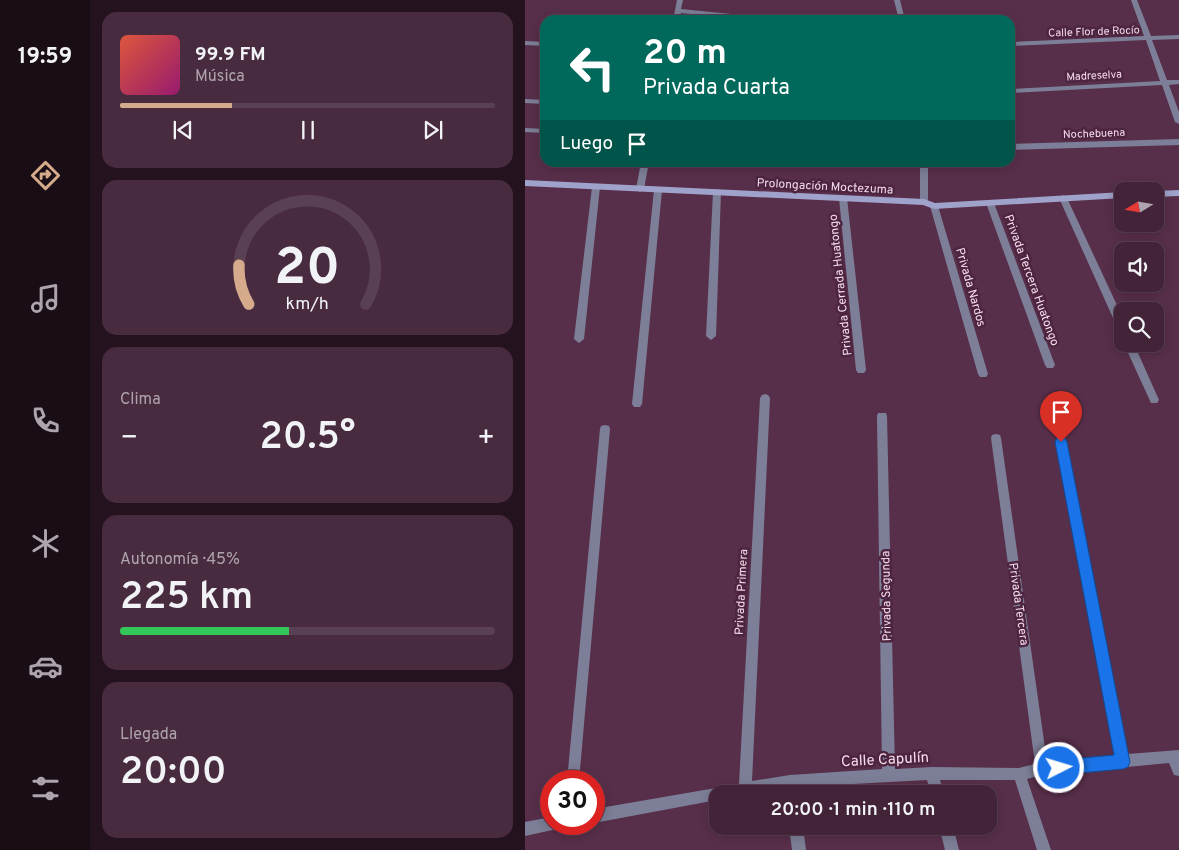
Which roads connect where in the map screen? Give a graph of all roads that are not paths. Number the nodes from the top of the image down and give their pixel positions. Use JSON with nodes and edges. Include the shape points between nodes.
{"nodes":[{"id":1,"x":680,"y":0,"type":"edge"},
{"id":2,"x":897,"y":0,"type":"edge"},
{"id":3,"x":1134,"y":0,"type":"edge"},
{"id":4,"x":677,"y":11,"type":"junction"},
{"id":5,"x":676,"y":15,"type":"edge"},
{"id":6,"x":719,"y":15,"type":"edge"},
{"id":7,"x":901,"y":15,"type":"edge"},
{"id":8,"x":1179,"y":37,"type":"edge"},
{"id":9,"x":1148,"y":38,"type":"junction"},
{"id":10,"x":525,"y":43,"type":"edge"},
{"id":11,"x":540,"y":44,"type":"edge"},
{"id":12,"x":1015,"y":44,"type":"edge"},
{"id":13,"x":1164,"y":82,"type":"junction"},
{"id":14,"x":1179,"y":82,"type":"edge"},
{"id":15,"x":1015,"y":91,"type":"edge"},
{"id":16,"x":525,"y":101,"type":"edge"},
{"id":17,"x":540,"y":102,"type":"edge"},
{"id":18,"x":1179,"y":122,"type":"edge"},
{"id":19,"x":525,"y":130,"type":"edge"},
{"id":20,"x":540,"y":131,"type":"edge"},
{"id":21,"x":1179,"y":142,"type":"edge"},
{"id":22,"x":1015,"y":147,"type":"edge"},
{"id":23,"x":644,"y":167,"type":"edge"},
{"id":24,"x":924,"y":167,"type":"edge"},
{"id":25,"x":525,"y":183,"type":"edge"},
{"id":26,"x":596,"y":187,"type":"junction"},
{"id":27,"x":640,"y":189,"type":"junction"},
{"id":28,"x":658,"y":190,"type":"junction"},
{"id":29,"x":717,"y":192,"type":"junction"},
{"id":30,"x":1179,"y":193,"type":"edge"},
{"id":31,"x":1164,"y":194,"type":"edge"},
{"id":32,"x":1114,"y":195,"type":"edge"},
{"id":33,"x":843,"y":198,"type":"junction"},
{"id":34,"x":1063,"y":198,"type":"junction"},
{"id":35,"x":924,"y":202,"type":"junction"},
{"id":36,"x":990,"y":203,"type":"junction"},
{"id":37,"x":934,"y":206,"type":"junction"},
{"id":38,"x":1114,"y":309,"type":"edge"},
{"id":39,"x":711,"y":336,"type":"dead end"},
{"id":40,"x":579,"y":339,"type":"dead end"},
{"id":41,"x":1133,"y":352,"type":"edge"},
{"id":42,"x":1050,"y":365,"type":"dead end"},
{"id":43,"x":861,"y":370,"type":"dead end"},
{"id":44,"x":983,"y":374,"type":"dead end"},
{"id":45,"x":765,"y":398,"type":"dead end"},
{"id":46,"x":1155,"y":400,"type":"dead end"},
{"id":47,"x":637,"y":404,"type":"dead end"},
{"id":48,"x":882,"y":416,"type":"dead end"},
{"id":49,"x":605,"y":429,"type":"dead end"},
{"id":50,"x":997,"y":438,"type":"dead end"},
{"id":51,"x":1061,"y":442,"type":"dead end"},
{"id":52,"x":1176,"y":756,"type":"edge"},
{"id":53,"x":1123,"y":762,"type":"junction"},
{"id":54,"x":1043,"y":769,"type":"junction"},
{"id":55,"x":574,"y":770,"type":"edge"},
{"id":56,"x":1179,"y":770,"type":"edge"},
{"id":57,"x":932,"y":773,"type":"junction"},
{"id":58,"x":1019,"y":774,"type":"junction"},
{"id":59,"x":889,"y":775,"type":"junction"},
{"id":60,"x":745,"y":785,"type":"edge"},
{"id":61,"x":807,"y":785,"type":"edge"},
{"id":62,"x":935,"y":785,"type":"edge"},
{"id":63,"x":709,"y":795,"type":"edge"},
{"id":64,"x":605,"y":814,"type":"edge"},
{"id":65,"x":540,"y":826,"type":"edge"},
{"id":66,"x":525,"y":829,"type":"edge"},
{"id":67,"x":797,"y":835,"type":"edge"},
{"id":68,"x":949,"y":835,"type":"edge"},
{"id":69,"x":799,"y":850,"type":"edge"},
{"id":70,"x":953,"y":850,"type":"edge"},
{"id":71,"x":1044,"y":850,"type":"edge"}],
"edges":[{"from":1,"to":4,"type":"street"},
{"from":2,"to":7,"type":"street"},
{"from":3,"to":9,"type":"street"},
{"from":4,"to":5,"type":"street"},
{"from":4,"to":6,"type":"street"},
{"from":8,"to":9,"type":"street","name":"Calle Flor de Rocío"},
{"from":9,"to":12,"type":"street","name":"Calle Flor de Rocío"},
{"from":9,"to":13,"type":"street"},
{"from":10,"to":11,"type":"street"},
{"from":13,"to":14,"type":"street","name":"Madreselva"},
{"from":13,"to":15,"type":"street","name":"Madreselva"},
{"from":13,"to":18,"type":"street"},
{"from":16,"to":17,"type":"street"},
{"from":19,"to":20,"type":"street"},
{"from":21,"to":22,"type":"street","name":"Nochebuena"},
{"from":23,"to":27,"type":"street"},
{"from":24,"to":35,"type":"street"},
{"from":25,"to":26,"type":"main road","name":"Prolongación Moctezuma"},
{"from":26,"to":27,"type":"main road","name":"Prolongación Moctezuma"},
{"from":26,"to":40,"type":"street"},
{"from":27,"to":28,"type":"main road","name":"Prolongación Moctezuma"},
{"from":28,"to":29,"type":"main road","name":"Prolongación Moctezuma"},
{"from":28,"to":47,"type":"street"},
{"from":29,"to":33,"type":"main road","name":"Prolongación Moctezuma"},
{"from":29,"to":39,"type":"street"},
{"from":30,"to":31,"type":"main road"},
{"from":32,"to":34,"type":"main road","name":"Prolongación Moctezuma"},
{"from":33,"to":35,"type":"main road","name":"Prolongación Moctezuma"},
{"from":33,"to":43,"type":"street","name":"Privada Cerrada Huatongo"},
{"from":34,"to":36,"type":"main road","name":"Prolongación Moctezuma"},
{"from":34,"to":38,"type":"street"},
{"from":35,"to":37,"type":"main road","name":"Prolongación Moctezuma"},
{"from":36,"to":37,"type":"main road","name":"Prolongación Moctezuma"},
{"from":36,"to":42,"type":"street","name":"Privada Tercera Huatongo"},
{"from":37,"to":44,"type":"street","name":"Privada Nardos"},
{"from":41,"to":46,"type":"street"},
{"from":45,"to":60,"type":"street","name":"Privada Primera"},
{"from":48,"to":59,"type":"street","name":"Privada Segunda"},
{"from":49,"to":55,"type":"street"},
{"from":50,"to":54,"type":"street","name":"Privada Tercera"},
{"from":51,"to":53,"type":"street"},
{"from":52,"to":53,"type":"street","name":"Calle Capulín"},
{"from":52,"to":56,"type":"street"},
{"from":53,"to":54,"type":"street","name":"Calle Capulín"},
{"from":54,"to":58,"type":"street","name":"Calle Capulín"},
{"from":57,"to":58,"type":"street","name":"Calle Capulín"},
{"from":57,"to":59,"type":"street","name":"Calle Capulín"},
{"from":57,"to":62,"type":"street"},
{"from":58,"to":71,"type":"street"},
{"from":59,"to":61,"type":"street","name":"Calle Capulín"},
{"from":63,"to":64,"type":"street","name":"Calle Capulín"},
{"from":65,"to":66,"type":"street"},
{"from":67,"to":69,"type":"street"},
{"from":68,"to":70,"type":"street"}]}
